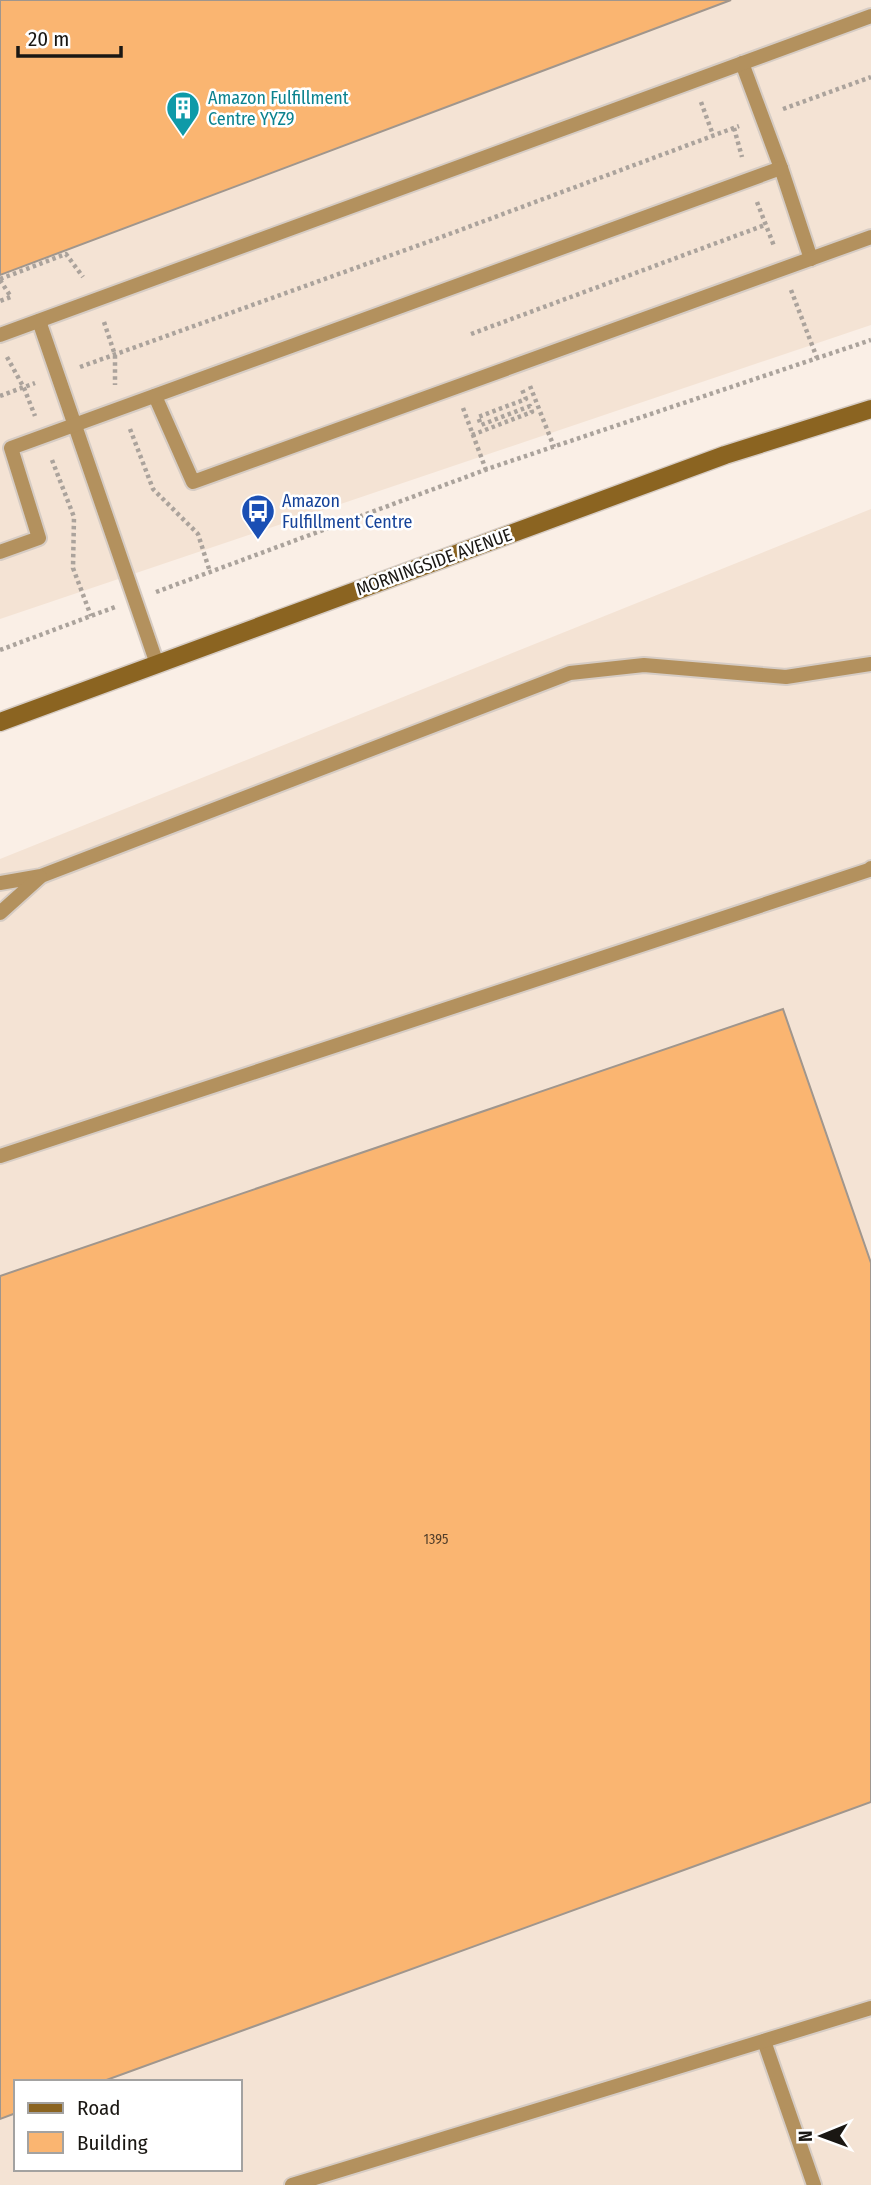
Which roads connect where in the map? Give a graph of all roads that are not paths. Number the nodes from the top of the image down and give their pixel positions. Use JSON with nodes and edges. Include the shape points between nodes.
{"nodes":[{"id":1,"x":871,"y":16,"type":"edge"},
{"id":2,"x":742,"y":63,"type":"junction"},
{"id":3,"x":781,"y":168,"type":"junction"},
{"id":4,"x":871,"y":237,"type":"edge"},
{"id":5,"x":811,"y":259,"type":"junction"},
{"id":6,"x":39,"y":321,"type":"junction"},
{"id":7,"x":0,"y":335,"type":"edge"},
{"id":8,"x":155,"y":396,"type":"junction"},
{"id":9,"x":871,"y":409,"type":"edge"},
{"id":10,"x":75,"y":425,"type":"junction"},
{"id":11,"x":0,"y":552,"type":"edge"},
{"id":12,"x":158,"y":664,"type":"junction"},
{"id":13,"x":871,"y":664,"type":"edge"},
{"id":14,"x":0,"y":722,"type":"edge"},
{"id":15,"x":870,"y":872,"type":"edge"},
{"id":16,"x":41,"y":876,"type":"junction"},
{"id":17,"x":0,"y":883,"type":"edge"},
{"id":18,"x":0,"y":913,"type":"edge"},
{"id":19,"x":0,"y":1156,"type":"edge"},
{"id":20,"x":871,"y":2008,"type":"edge"},
{"id":21,"x":764,"y":2041,"type":"junction"},
{"id":22,"x":292,"y":2185,"type":"edge"},
{"id":23,"x":814,"y":2185,"type":"edge"}],
"edges":[{"from":1,"to":2,"type":"lane"},
{"from":2,"to":3,"type":"lane"},
{"from":2,"to":6,"type":"lane"},
{"from":3,"to":5,"type":"lane"},
{"from":3,"to":8,"type":"lane"},
{"from":4,"to":5,"type":"lane"},
{"from":5,"to":8,"type":"lane","via":[[193,482]]},
{"from":6,"to":7,"type":"lane"},
{"from":6,"to":10,"type":"lane"},
{"from":8,"to":10,"type":"lane"},
{"from":9,"to":12,"type":"main road","name":"MORNINGSIDE AVENUE","via":[[713,459]]},
{"from":10,"to":11,"type":"lane","via":[[11,448],[39,537]]},
{"from":10,"to":12,"type":"lane"},
{"from":12,"to":14,"type":"main road","name":"MORNINGSIDE AVENUE"},
{"from":13,"to":16,"type":"lane","via":[[786,677],[644,666],[570,673]]},
{"from":15,"to":19,"type":"lane"},
{"from":16,"to":17,"type":"lane"},
{"from":16,"to":18,"type":"lane"},
{"from":20,"to":21,"type":"lane"},
{"from":21,"to":22,"type":"lane"},
{"from":21,"to":23,"type":"lane"}]}
